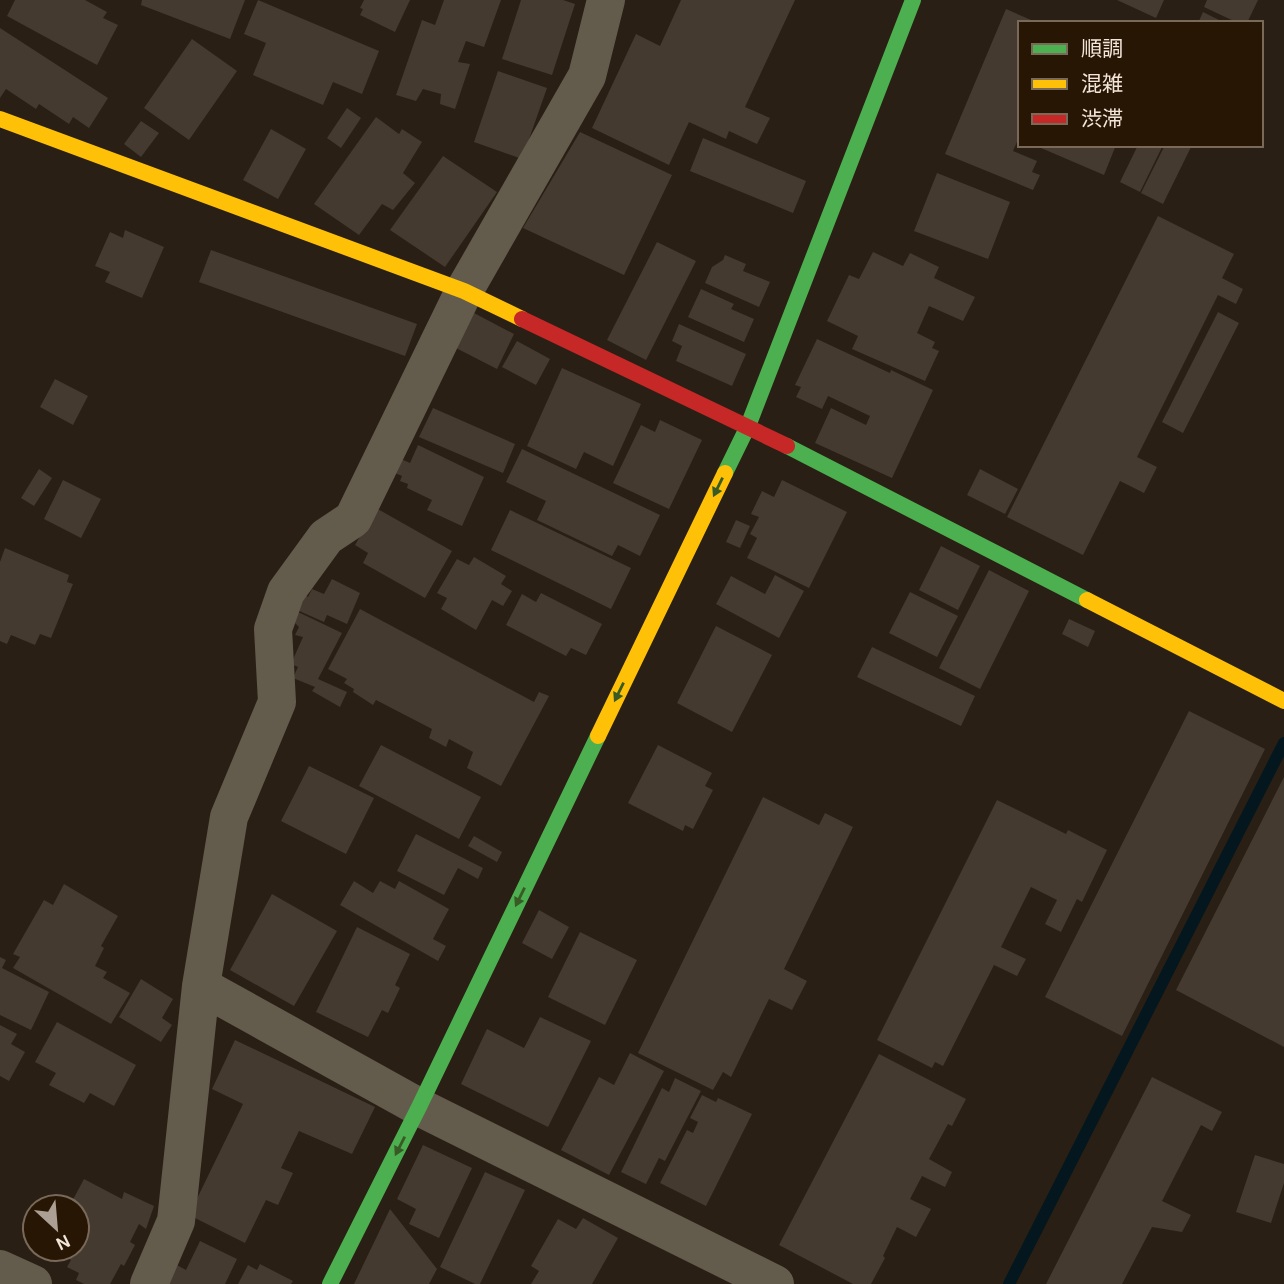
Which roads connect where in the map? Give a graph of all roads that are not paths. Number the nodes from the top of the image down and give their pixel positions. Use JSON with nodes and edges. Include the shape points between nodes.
{"nodes":[{"id":1,"x":606,"y":0,"type":"edge"},
{"id":2,"x":913,"y":0,"type":"edge"},
{"id":3,"x":0,"y":119,"type":"edge"},
{"id":4,"x":464,"y":290,"type":"junction"},
{"id":5,"x":748,"y":426,"type":"junction"},
{"id":6,"x":1284,"y":701,"type":"edge"},
{"id":7,"x":201,"y":986,"type":"junction"},
{"id":8,"x":419,"y":1107,"type":"junction"},
{"id":9,"x":0,"y":1269,"type":"edge"},
{"id":10,"x":33,"y":1284,"type":"edge"},
{"id":11,"x":149,"y":1284,"type":"edge"},
{"id":12,"x":330,"y":1284,"type":"edge"},
{"id":13,"x":775,"y":1284,"type":"edge"}],
"edges":[{"from":1,"to":4,"type":"street","via":[[587,76]]},
{"from":2,"to":5,"type":"street"},
{"from":3,"to":4,"type":"street"},
{"from":4,"to":5,"type":"street"},
{"from":4,"to":7,"type":"street","via":[[353,519],[326,537],[286,592],[273,629],[277,702],[229,817]]},
{"from":5,"to":6,"type":"street"},
{"from":5,"to":8,"type":"street","one_way":true},
{"from":7,"to":8,"type":"street"},
{"from":7,"to":11,"type":"street","via":[[176,1221]]},
{"from":8,"to":12,"type":"street","one_way":true},
{"from":8,"to":13,"type":"street"},
{"from":9,"to":10,"type":"street"}]}
